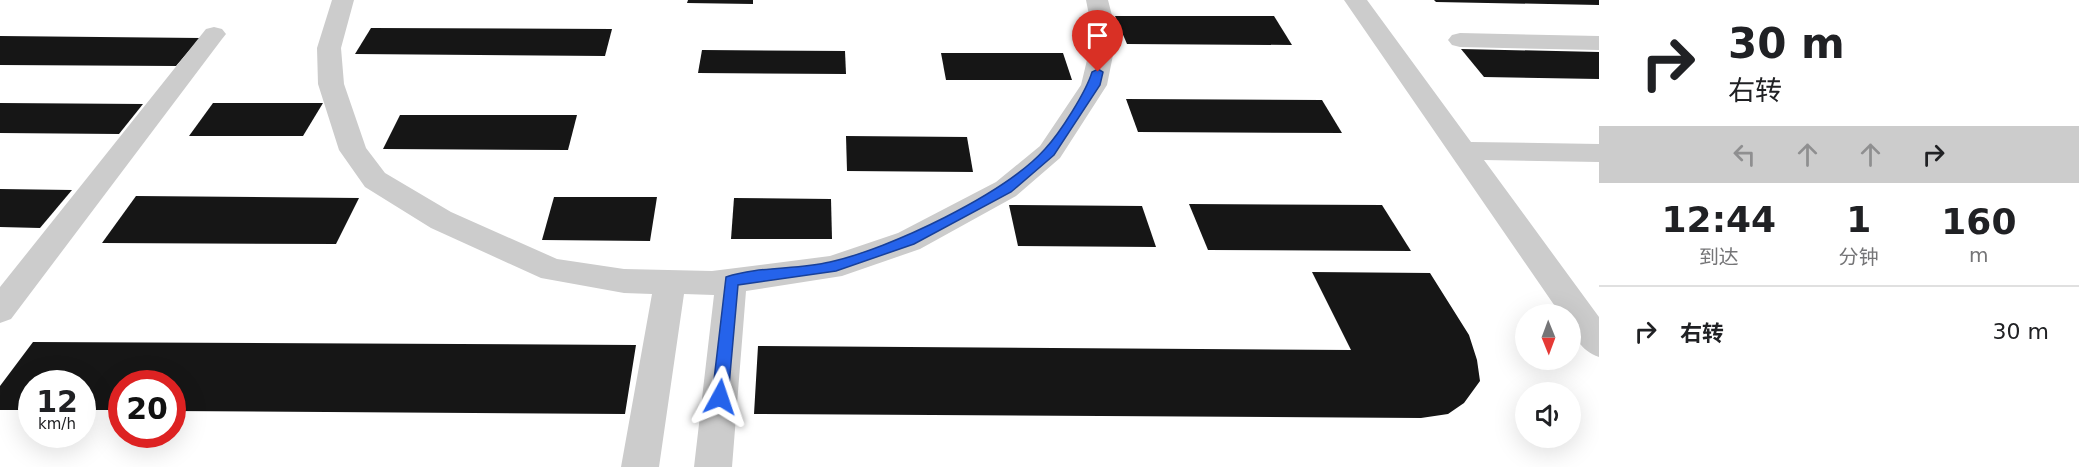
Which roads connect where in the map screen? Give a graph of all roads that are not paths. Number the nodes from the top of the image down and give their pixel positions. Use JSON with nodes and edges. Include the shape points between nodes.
{"nodes":[{"id":1,"x":343,"y":0,"type":"edge"},
{"id":2,"x":1097,"y":0,"type":"edge"},
{"id":3,"x":1355,"y":0,"type":"edge"},
{"id":4,"x":214,"y":33,"type":"dead end"},
{"id":5,"x":1461,"y":40,"type":"dead end"},
{"id":6,"x":1599,"y":43,"type":"edge"},
{"id":7,"x":1462,"y":151,"type":"junction"},
{"id":8,"x":1599,"y":153,"type":"edge"},
{"id":9,"x":731,"y":281,"type":"junction"},
{"id":10,"x":670,"y":282,"type":"junction"},
{"id":11,"x":0,"y":310,"type":"edge"},
{"id":12,"x":1599,"y":344,"type":"edge"},
{"id":13,"x":640,"y":467,"type":"edge"},
{"id":14,"x":713,"y":467,"type":"edge"}],
"edges":[{"from":1,"to":10,"type":"street","via":[[329,48],[331,84],[352,150],[375,180],[441,220],[552,270],[624,281]]},
{"from":2,"to":9,"type":"street","via":[[1105,35],[1094,85],[1050,152],[1006,189],[909,241],[831,268]]},
{"from":3,"to":7,"type":"street"},
{"from":4,"to":11,"type":"street"},
{"from":5,"to":6,"type":"street"},
{"from":7,"to":8,"type":"street"},
{"from":7,"to":12,"type":"street"},
{"from":9,"to":10,"type":"street"},
{"from":9,"to":14,"type":"street"},
{"from":10,"to":13,"type":"street"}]}
